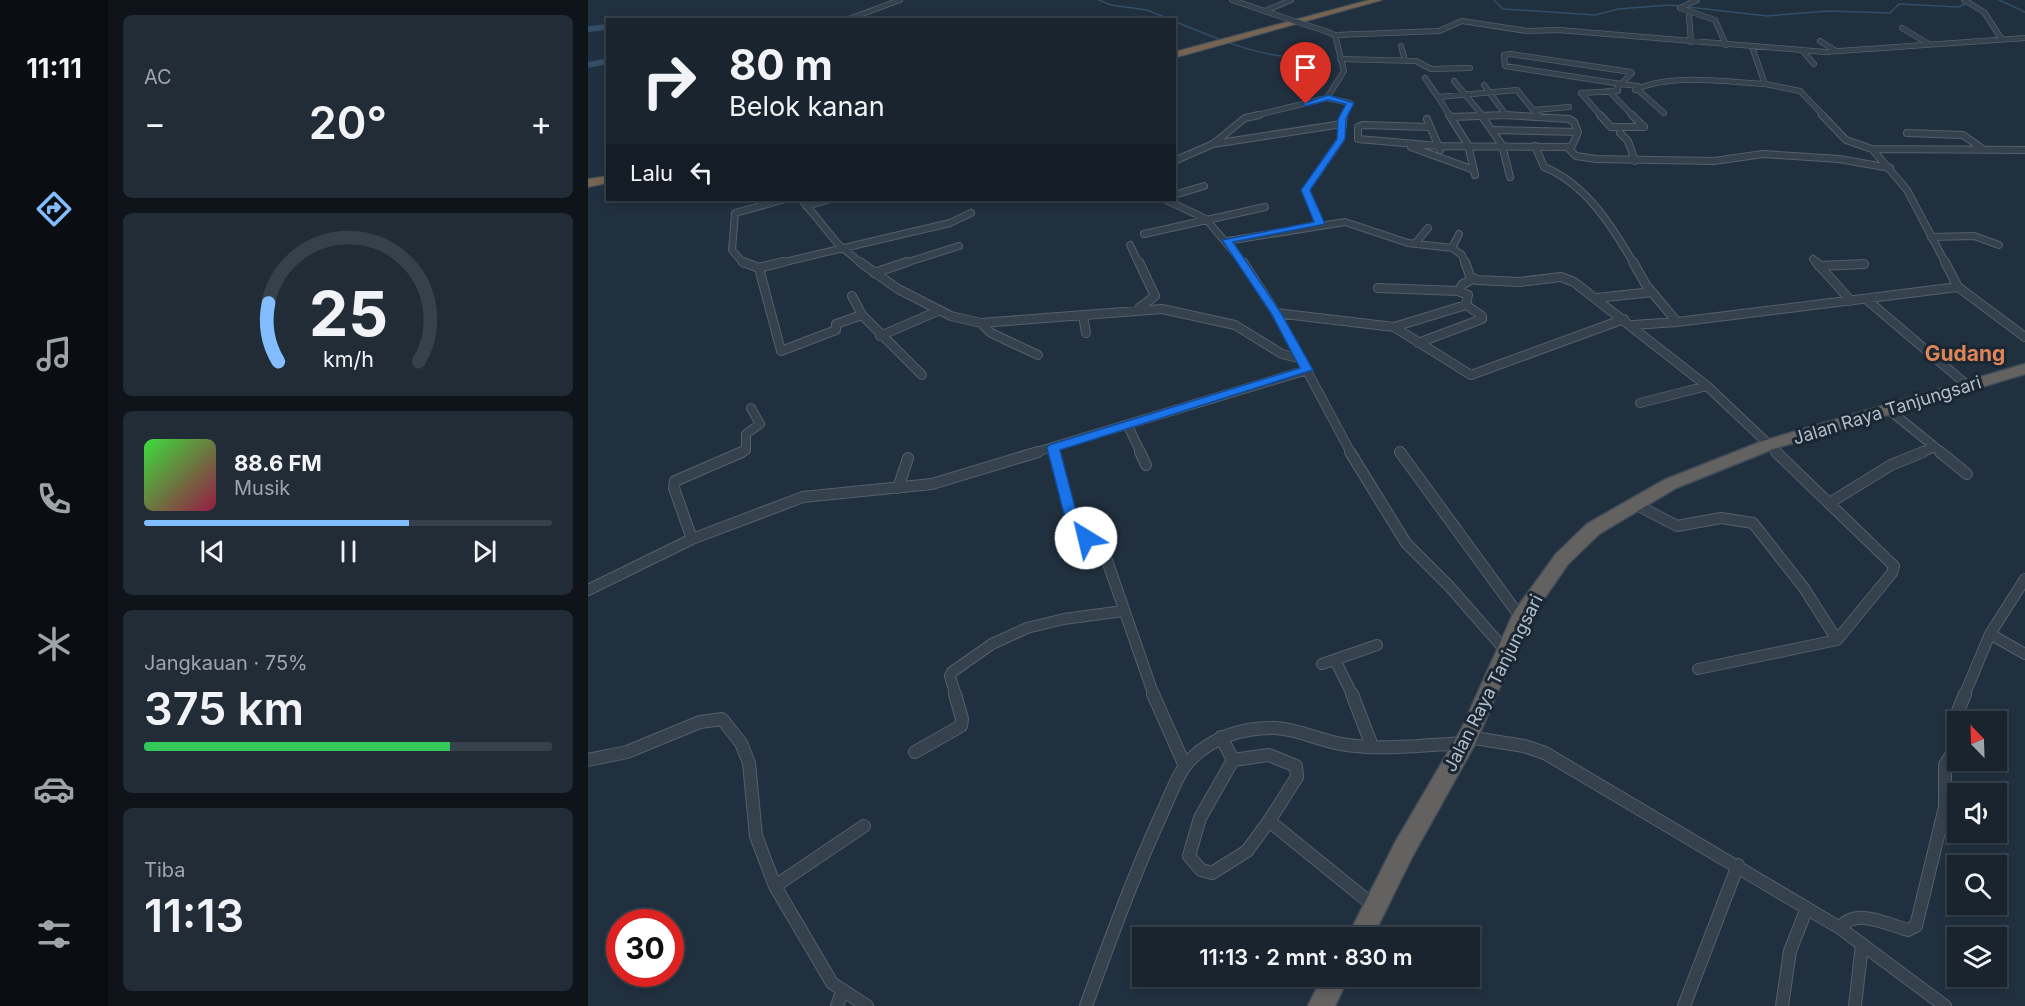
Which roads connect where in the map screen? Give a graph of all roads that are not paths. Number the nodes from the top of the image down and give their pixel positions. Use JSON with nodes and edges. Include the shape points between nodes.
{"nodes":[{"id":1,"x":900,"y":0,"type":"edge"},
{"id":2,"x":1232,"y":0,"type":"edge"},
{"id":3,"x":1291,"y":0,"type":"edge"},
{"id":4,"x":1364,"y":0,"type":"edge"},
{"id":5,"x":1378,"y":0,"type":"edge"},
{"id":6,"x":1697,"y":0,"type":"edge"},
{"id":7,"x":1966,"y":1,"type":"edge"},
{"id":8,"x":1264,"y":11,"type":"junction"},
{"id":9,"x":1689,"y":16,"type":"dead end"},
{"id":10,"x":851,"y":18,"type":"edge"},
{"id":11,"x":1902,"y":28,"type":"dead end"},
{"id":12,"x":1439,"y":31,"type":"junction"},
{"id":13,"x":1335,"y":35,"type":"junction"},
{"id":14,"x":1440,"y":38,"type":"dead end"},
{"id":15,"x":2003,"y":38,"type":"junction"},
{"id":16,"x":2025,"y":38,"type":"edge"},
{"id":17,"x":1820,"y":41,"type":"dead end"},
{"id":18,"x":1691,"y":42,"type":"junction"},
{"id":19,"x":1927,"y":43,"type":"junction"},
{"id":20,"x":1726,"y":45,"type":"junction"},
{"id":21,"x":1401,"y":46,"type":"dead end"},
{"id":22,"x":1752,"y":47,"type":"junction"},
{"id":23,"x":2018,"y":47,"type":"dead end"},
{"id":24,"x":1802,"y":50,"type":"junction"},
{"id":25,"x":1836,"y":51,"type":"junction"},
{"id":26,"x":1176,"y":52,"type":"edge"},
{"id":27,"x":1176,"y":52,"type":"edge"},
{"id":28,"x":1340,"y":59,"type":"junction"},
{"id":29,"x":1405,"y":60,"type":"junction"},
{"id":30,"x":1814,"y":63,"type":"dead end"},
{"id":31,"x":1470,"y":68,"type":"dead end"},
{"id":32,"x":1425,"y":78,"type":"dead end"},
{"id":33,"x":1454,"y":81,"type":"dead end"},
{"id":34,"x":1621,"y":84,"type":"junction"},
{"id":35,"x":1765,"y":84,"type":"junction"},
{"id":36,"x":1484,"y":86,"type":"dead end"},
{"id":37,"x":1638,"y":88,"type":"junction"},
{"id":38,"x":1612,"y":91,"type":"junction"},
{"id":39,"x":1490,"y":93,"type":"junction"},
{"id":40,"x":1464,"y":95,"type":"junction"},
{"id":41,"x":1438,"y":97,"type":"junction"},
{"id":42,"x":1328,"y":98,"type":"junction"},
{"id":43,"x":1569,"y":107,"type":"dead end"},
{"id":44,"x":1534,"y":110,"type":"junction"},
{"id":45,"x":1664,"y":113,"type":"dead end"},
{"id":46,"x":1506,"y":115,"type":"junction"},
{"id":47,"x":1481,"y":116,"type":"junction"},
{"id":48,"x":1452,"y":117,"type":"junction"},
{"id":49,"x":1539,"y":117,"type":"junction"},
{"id":50,"x":1427,"y":119,"type":"dead end"},
{"id":51,"x":1342,"y":124,"type":"junction"},
{"id":52,"x":1429,"y":127,"type":"junction"},
{"id":53,"x":1494,"y":130,"type":"junction"},
{"id":54,"x":1578,"y":132,"type":"junction"},
{"id":55,"x":1620,"y":133,"type":"dead end"},
{"id":56,"x":1907,"y":133,"type":"dead end"},
{"id":57,"x":1214,"y":144,"type":"junction"},
{"id":58,"x":1407,"y":144,"type":"junction"},
{"id":59,"x":1468,"y":145,"type":"junction"},
{"id":60,"x":1502,"y":145,"type":"junction"},
{"id":61,"x":1438,"y":146,"type":"junction"},
{"id":62,"x":1535,"y":146,"type":"junction"},
{"id":63,"x":1567,"y":147,"type":"junction"},
{"id":64,"x":1983,"y":149,"type":"junction"},
{"id":65,"x":1872,"y":150,"type":"junction"},
{"id":66,"x":2025,"y":150,"type":"edge"},
{"id":67,"x":1176,"y":160,"type":"edge"},
{"id":68,"x":1442,"y":160,"type":"junction"},
{"id":69,"x":1635,"y":161,"type":"junction"},
{"id":70,"x":1890,"y":168,"type":"junction"},
{"id":71,"x":606,"y":173,"type":"edge"},
{"id":72,"x":588,"y":177,"type":"edge"},
{"id":73,"x":1510,"y":177,"type":"dead end"},
{"id":74,"x":606,"y":179,"type":"edge"},
{"id":75,"x":588,"y":183,"type":"edge"},
{"id":76,"x":1204,"y":186,"type":"dead end"},
{"id":77,"x":1176,"y":194,"type":"edge"},
{"id":78,"x":778,"y":201,"type":"edge"},
{"id":79,"x":819,"y":201,"type":"edge"},
{"id":80,"x":1168,"y":201,"type":"edge"},
{"id":81,"x":804,"y":203,"type":"edge"},
{"id":82,"x":1265,"y":207,"type":"dead end"},
{"id":83,"x":971,"y":213,"type":"dead end"},
{"id":84,"x":1206,"y":219,"type":"junction"},
{"id":85,"x":1320,"y":224,"type":"junction"},
{"id":86,"x":1428,"y":228,"type":"dead end"},
{"id":87,"x":1144,"y":234,"type":"dead end"},
{"id":88,"x":1459,"y":234,"type":"dead end"},
{"id":89,"x":1931,"y":237,"type":"junction"},
{"id":90,"x":1227,"y":240,"type":"junction"},
{"id":91,"x":1415,"y":244,"type":"junction"},
{"id":92,"x":1999,"y":244,"type":"dead end"},
{"id":93,"x":959,"y":246,"type":"dead end"},
{"id":94,"x":1130,"y":246,"type":"dead end"},
{"id":95,"x":843,"y":248,"type":"junction"},
{"id":96,"x":1452,"y":248,"type":"junction"},
{"id":97,"x":1813,"y":259,"type":"dead end"},
{"id":98,"x":1864,"y":264,"type":"dead end"},
{"id":99,"x":1819,"y":266,"type":"junction"},
{"id":100,"x":759,"y":268,"type":"junction"},
{"id":101,"x":874,"y":273,"type":"junction"},
{"id":102,"x":1473,"y":279,"type":"junction"},
{"id":103,"x":1958,"y":287,"type":"junction"},
{"id":104,"x":1378,"y":288,"type":"dead end"},
{"id":105,"x":1458,"y":291,"type":"junction"},
{"id":106,"x":1652,"y":292,"type":"junction"},
{"id":107,"x":852,"y":296,"type":"dead end"},
{"id":108,"x":1597,"y":298,"type":"junction"},
{"id":109,"x":1866,"y":299,"type":"junction"},
{"id":110,"x":1851,"y":301,"type":"junction"},
{"id":111,"x":1466,"y":305,"type":"junction"},
{"id":112,"x":1137,"y":309,"type":"junction"},
{"id":113,"x":938,"y":311,"type":"junction"},
{"id":114,"x":1276,"y":313,"type":"junction"},
{"id":115,"x":862,"y":315,"type":"junction"},
{"id":116,"x":1083,"y":315,"type":"junction"},
{"id":117,"x":1624,"y":319,"type":"junction"},
{"id":118,"x":1677,"y":322,"type":"junction"},
{"id":119,"x":981,"y":323,"type":"junction"},
{"id":120,"x":1633,"y":326,"type":"junction"},
{"id":121,"x":1394,"y":327,"type":"junction"},
{"id":122,"x":1086,"y":333,"type":"dead end"},
{"id":123,"x":880,"y":336,"type":"junction"},
{"id":124,"x":2025,"y":337,"type":"edge"},
{"id":125,"x":1418,"y":343,"type":"junction"},
{"id":126,"x":1038,"y":355,"type":"dead end"},
{"id":127,"x":1302,"y":360,"type":"junction"},
{"id":128,"x":2025,"y":369,"type":"edge"},
{"id":129,"x":1307,"y":370,"type":"junction"},
{"id":130,"x":922,"y":375,"type":"dead end"},
{"id":131,"x":1967,"y":385,"type":"junction"},
{"id":132,"x":1707,"y":386,"type":"junction"},
{"id":133,"x":1640,"y":403,"type":"dead end"},
{"id":134,"x":751,"y":408,"type":"dead end"},
{"id":135,"x":1888,"y":409,"type":"junction"},
{"id":136,"x":1128,"y":426,"type":"junction"},
{"id":137,"x":1768,"y":446,"type":"junction"},
{"id":138,"x":1935,"y":447,"type":"junction"},
{"id":139,"x":1053,"y":448,"type":"junction"},
{"id":140,"x":1400,"y":452,"type":"dead end"},
{"id":141,"x":908,"y":458,"type":"dead end"},
{"id":142,"x":1146,"y":465,"type":"dead end"},
{"id":143,"x":1967,"y":474,"type":"dead end"},
{"id":144,"x":898,"y":488,"type":"junction"},
{"id":145,"x":1831,"y":502,"type":"junction"},
{"id":146,"x":1635,"y":504,"type":"junction"},
{"id":147,"x":692,"y":538,"type":"junction"},
{"id":148,"x":2025,"y":579,"type":"edge"},
{"id":149,"x":588,"y":590,"type":"edge"},
{"id":150,"x":1123,"y":611,"type":"junction"},
{"id":151,"x":1521,"y":618,"type":"junction"},
{"id":152,"x":1990,"y":634,"type":"junction"},
{"id":153,"x":1838,"y":640,"type":"junction"},
{"id":154,"x":1377,"y":645,"type":"dead end"},
{"id":155,"x":1505,"y":650,"type":"junction"},
{"id":156,"x":2025,"y":654,"type":"edge"},
{"id":157,"x":1335,"y":660,"type":"junction"},
{"id":158,"x":1322,"y":664,"type":"dead end"},
{"id":159,"x":1698,"y":669,"type":"dead end"},
{"id":160,"x":1221,"y":737,"type":"junction"},
{"id":161,"x":1466,"y":740,"type":"junction"},
{"id":162,"x":1372,"y":746,"type":"junction"},
{"id":163,"x":915,"y":753,"type":"dead end"},
{"id":164,"x":588,"y":760,"type":"edge"},
{"id":165,"x":1233,"y":760,"type":"junction"},
{"id":166,"x":1185,"y":766,"type":"junction"},
{"id":167,"x":1269,"y":821,"type":"junction"},
{"id":168,"x":864,"y":826,"type":"dead end"},
{"id":169,"x":1738,"y":865,"type":"junction"},
{"id":170,"x":776,"y":886,"type":"junction"},
{"id":171,"x":1374,"y":906,"type":"junction"},
{"id":172,"x":1807,"y":908,"type":"junction"},
{"id":173,"x":1364,"y":927,"type":"edge"},
{"id":174,"x":1840,"y":928,"type":"junction"},
{"id":175,"x":1862,"y":944,"type":"junction"},
{"id":176,"x":1331,"y":987,"type":"edge"},
{"id":177,"x":842,"y":992,"type":"junction"},
{"id":178,"x":837,"y":1006,"type":"edge"},
{"id":179,"x":867,"y":1006,"type":"edge"},
{"id":180,"x":1086,"y":1006,"type":"edge"},
{"id":181,"x":1321,"y":1006,"type":"edge"},
{"id":182,"x":1684,"y":1006,"type":"edge"},
{"id":183,"x":1782,"y":1006,"type":"edge"},
{"id":184,"x":1854,"y":1006,"type":"edge"},
{"id":185,"x":1946,"y":1006,"type":"edge"}],
"edges":[{"from":1,"to":10,"type":"street"},
{"from":2,"to":8,"type":"street"},
{"from":3,"to":8,"type":"street"},
{"from":4,"to":26,"type":"highway"},
{"from":5,"to":27,"type":"highway"},
{"from":6,"to":20,"type":"street","via":[[1681,7],[1712,16],[1719,22]]},
{"from":7,"to":15,"type":"street","via":[[1984,12]]},
{"from":8,"to":13,"type":"street","bridge":true},
{"from":9,"to":18,"type":"street"},
{"from":11,"to":19,"type":"street"},
{"from":12,"to":13,"type":"street"},
{"from":12,"to":14,"type":"street"},
{"from":12,"to":18,"type":"street","via":[[1462,21],[1527,31],[1558,30]]},
{"from":13,"to":28,"type":"street"},
{"from":15,"to":16,"type":"street"},
{"from":15,"to":19,"type":"street"},
{"from":15,"to":23,"type":"street"},
{"from":17,"to":25,"type":"street"},
{"from":18,"to":20,"type":"street"},
{"from":19,"to":25,"type":"street"},
{"from":20,"to":22,"type":"street"},
{"from":21,"to":29,"type":"street"},
{"from":22,"to":24,"type":"street"},
{"from":22,"to":35,"type":"street"},
{"from":24,"to":25,"type":"street"},
{"from":24,"to":30,"type":"street"},
{"from":28,"to":29,"type":"street"},
{"from":28,"to":42,"type":"street","via":[[1342,76]]},
{"from":29,"to":31,"type":"street","via":[[1421,62],[1431,69]]},
{"from":32,"to":41,"type":"street"},
{"from":33,"to":40,"type":"street"},
{"from":34,"to":34,"type":"street","via":[[1505,66],[1504,55],[1631,72]]},
{"from":34,"to":37,"type":"street"},
{"from":34,"to":38,"type":"street"},
{"from":35,"to":37,"type":"street","via":[[1666,82]]},
{"from":35,"to":65,"type":"street","via":[[1800,91],[1846,140]]},
{"from":36,"to":39,"type":"street"},
{"from":37,"to":38,"type":"street"},
{"from":37,"to":45,"type":"street"},
{"from":38,"to":38,"type":"street","via":[[1630,113],[1644,127],[1611,127],[1580,94]]},
{"from":39,"to":40,"type":"street"},
{"from":39,"to":44,"type":"street","via":[[1518,91]]},
{"from":39,"to":46,"type":"street"},
{"from":40,"to":41,"type":"street"},
{"from":40,"to":47,"type":"street"},
{"from":41,"to":48,"type":"street"},
{"from":42,"to":51,"type":"street","via":[[1350,103]]},
{"from":42,"to":57,"type":"street","via":[[1245,118]]},
{"from":43,"to":44,"type":"street"},
{"from":44,"to":49,"type":"street"},
{"from":46,"to":47,"type":"street"},
{"from":46,"to":49,"type":"street"},
{"from":47,"to":48,"type":"street"},
{"from":47,"to":53,"type":"street"},
{"from":48,"to":59,"type":"street"},
{"from":49,"to":54,"type":"street","via":[[1570,119]]},
{"from":50,"to":52,"type":"street"},
{"from":51,"to":57,"type":"street"},
{"from":51,"to":85,"type":"street","via":[[1341,139],[1306,190]]},
{"from":52,"to":58,"type":"street","via":[[1358,127],[1361,140]]},
{"from":52,"to":61,"type":"street"},
{"from":53,"to":54,"type":"street"},
{"from":53,"to":60,"type":"street"},
{"from":54,"to":63,"type":"street","via":[[1572,146]]},
{"from":55,"to":69,"type":"street","via":[[1628,141]]},
{"from":56,"to":64,"type":"street","via":[[1963,135]]},
{"from":57,"to":67,"type":"street"},
{"from":58,"to":61,"type":"street"},
{"from":58,"to":68,"type":"street"},
{"from":59,"to":60,"type":"street"},
{"from":59,"to":61,"type":"street"},
{"from":59,"to":68,"type":"street","via":[[1475,172]]},
{"from":60,"to":62,"type":"street"},
{"from":60,"to":73,"type":"street"},
{"from":61,"to":68,"type":"street"},
{"from":62,"to":63,"type":"street"},
{"from":62,"to":106,"type":"street","via":[[1544,167],[1564,175],[1610,222]]},
{"from":63,"to":69,"type":"street","via":[[1585,158]]},
{"from":64,"to":65,"type":"street"},
{"from":64,"to":66,"type":"street"},
{"from":65,"to":70,"type":"street"},
{"from":69,"to":70,"type":"street","via":[[1714,161],[1763,154],[1839,159]]},
{"from":70,"to":89,"type":"street","via":[[1907,190]]},
{"from":71,"to":72,"type":"highway"},
{"from":74,"to":75,"type":"highway"},
{"from":76,"to":77,"type":"street"},
{"from":78,"to":100,"type":"street","via":[[735,213],[732,250],[744,264]]},
{"from":79,"to":81,"type":"street"},
{"from":80,"to":84,"type":"street"},
{"from":81,"to":95,"type":"street"},
{"from":82,"to":84,"type":"street"},
{"from":83,"to":95,"type":"street","via":[[950,223]]},
{"from":84,"to":87,"type":"street"},
{"from":84,"to":90,"type":"street"},
{"from":85,"to":90,"type":"street"},
{"from":85,"to":91,"type":"street","via":[[1356,224]]},
{"from":86,"to":91,"type":"street"},
{"from":88,"to":96,"type":"street"},
{"from":89,"to":92,"type":"street","via":[[1974,236]]},
{"from":89,"to":103,"type":"street"},
{"from":90,"to":114,"type":"street"},
{"from":91,"to":96,"type":"street"},
{"from":93,"to":101,"type":"street"},
{"from":94,"to":112,"type":"street","via":[[1155,296]]},
{"from":95,"to":100,"type":"street"},
{"from":95,"to":101,"type":"street"},
{"from":96,"to":102,"type":"street","via":[[1462,255]]},
{"from":97,"to":99,"type":"street"},
{"from":98,"to":99,"type":"street"},
{"from":99,"to":110,"type":"street"},
{"from":100,"to":115,"type":"street","via":[[781,351],[836,330],[836,324]]},
{"from":101,"to":113,"type":"street"},
{"from":102,"to":105,"type":"street"},
{"from":102,"to":108,"type":"street","via":[[1519,282],[1561,277]]},
{"from":103,"to":109,"type":"street"},
{"from":103,"to":124,"type":"street"},
{"from":104,"to":105,"type":"street"},
{"from":105,"to":111,"type":"street","via":[[1468,295]]},
{"from":106,"to":108,"type":"street"},
{"from":106,"to":118,"type":"street"},
{"from":107,"to":115,"type":"street"},
{"from":108,"to":117,"type":"street"},
{"from":109,"to":110,"type":"street"},
{"from":109,"to":131,"type":"street"},
{"from":110,"to":118,"type":"street"},
{"from":111,"to":121,"type":"street"},
{"from":111,"to":125,"type":"street","via":[[1482,319]]},
{"from":112,"to":116,"type":"street"},
{"from":112,"to":127,"type":"street","via":[[1162,309],[1220,320],[1249,332],[1282,354]]},
{"from":113,"to":119,"type":"street"},
{"from":113,"to":123,"type":"street"},
{"from":114,"to":121,"type":"street"},
{"from":114,"to":127,"type":"street"},
{"from":115,"to":123,"type":"street"},
{"from":116,"to":119,"type":"street"},
{"from":116,"to":122,"type":"street"},
{"from":117,"to":120,"type":"street"},
{"from":117,"to":125,"type":"street","via":[[1476,375],[1467,374]]},
{"from":118,"to":120,"type":"street"},
{"from":119,"to":126,"type":"street","via":[[991,333]]},
{"from":120,"to":132,"type":"street"},
{"from":121,"to":125,"type":"street"},
{"from":123,"to":130,"type":"street"},
{"from":127,"to":129,"type":"street"},
{"from":128,"to":131,"type":"highway","name":"Jalan Raya Tanjungsari"},
{"from":129,"to":136,"type":"street"},
{"from":129,"to":155,"type":"street","via":[[1351,455],[1406,543]]},
{"from":131,"to":135,"type":"highway","name":"Jalan Raya Tanjungsari"},
{"from":132,"to":133,"type":"street"},
{"from":132,"to":137,"type":"street"},
{"from":134,"to":147,"type":"street","via":[[760,424],[746,434],[746,450],[675,481]]},
{"from":135,"to":137,"type":"highway","name":"Jalan Raya Tanjungsari"},
{"from":135,"to":138,"type":"street"},
{"from":136,"to":139,"type":"street"},
{"from":136,"to":142,"type":"street"},
{"from":137,"to":145,"type":"street"},
{"from":137,"to":146,"type":"highway","name":"Jalan Raya Tanjungsari","via":[[1712,466]]},
{"from":138,"to":143,"type":"street"},
{"from":138,"to":145,"type":"street","via":[[1891,465]]},
{"from":139,"to":144,"type":"street","via":[[932,484]]},
{"from":139,"to":150,"type":"street","via":[[1075,533],[1102,546]]},
{"from":140,"to":151,"type":"street"},
{"from":141,"to":144,"type":"street"},
{"from":144,"to":147,"type":"street","via":[[803,497]]},
{"from":145,"to":153,"type":"street","via":[[1894,566]]},
{"from":146,"to":151,"type":"highway","name":"Jalan Raya Tanjungsari","via":[[1593,530],[1562,559]]},
{"from":146,"to":153,"type":"street","via":[[1677,526],[1721,518],[1753,524],[1804,588]]},
{"from":147,"to":149,"type":"street"},
{"from":148,"to":152,"type":"street"},
{"from":150,"to":163,"type":"street","via":[[1042,622],[1010,634],[956,667],[950,676],[961,726]]},
{"from":150,"to":166,"type":"street","via":[[1151,690]]},
{"from":151,"to":155,"type":"highway","name":"Jalan Raya Tanjungsari"},
{"from":152,"to":156,"type":"street"},
{"from":152,"to":174,"type":"street","via":[[1958,711],[1953,752],[1943,775],[1945,807],[1916,926],[1908,930],[1858,916],[1848,919]]},
{"from":153,"to":159,"type":"street"},
{"from":154,"to":157,"type":"street"},
{"from":155,"to":161,"type":"highway","name":"Jalan Raya Tanjungsari"},
{"from":157,"to":158,"type":"street"},
{"from":157,"to":162,"type":"street"},
{"from":160,"to":162,"type":"street","via":[[1282,728],[1338,743]]},
{"from":160,"to":165,"type":"street"},
{"from":160,"to":166,"type":"street"},
{"from":161,"to":162,"type":"street"},
{"from":161,"to":169,"type":"street","via":[[1524,746],[1545,753]]},
{"from":161,"to":171,"type":"highway","name":"Jalan Raya Tanjungsari"},
{"from":164,"to":170,"type":"street","via":[[627,752],[700,722],[722,718],[741,743],[749,763],[756,837]]},
{"from":165,"to":167,"type":"street","via":[[1269,754],[1298,770]]},
{"from":165,"to":167,"type":"street","via":[[1190,840],[1189,856],[1198,868],[1212,873],[1247,851]]},
{"from":166,"to":180,"type":"street","via":[[1132,880]]},
{"from":167,"to":171,"type":"street"},
{"from":168,"to":170,"type":"street"},
{"from":169,"to":172,"type":"street"},
{"from":169,"to":182,"type":"street"},
{"from":170,"to":177,"type":"street","via":[[832,983]]},
{"from":171,"to":173,"type":"highway","name":"Jalan Raya Tanjungsari"},
{"from":172,"to":174,"type":"street"},
{"from":172,"to":183,"type":"street","via":[[1790,951]]},
{"from":174,"to":175,"type":"street"},
{"from":175,"to":184,"type":"street"},
{"from":175,"to":185,"type":"street"},
{"from":176,"to":181,"type":"highway"},
{"from":177,"to":178,"type":"street"},
{"from":177,"to":179,"type":"street"}]}
